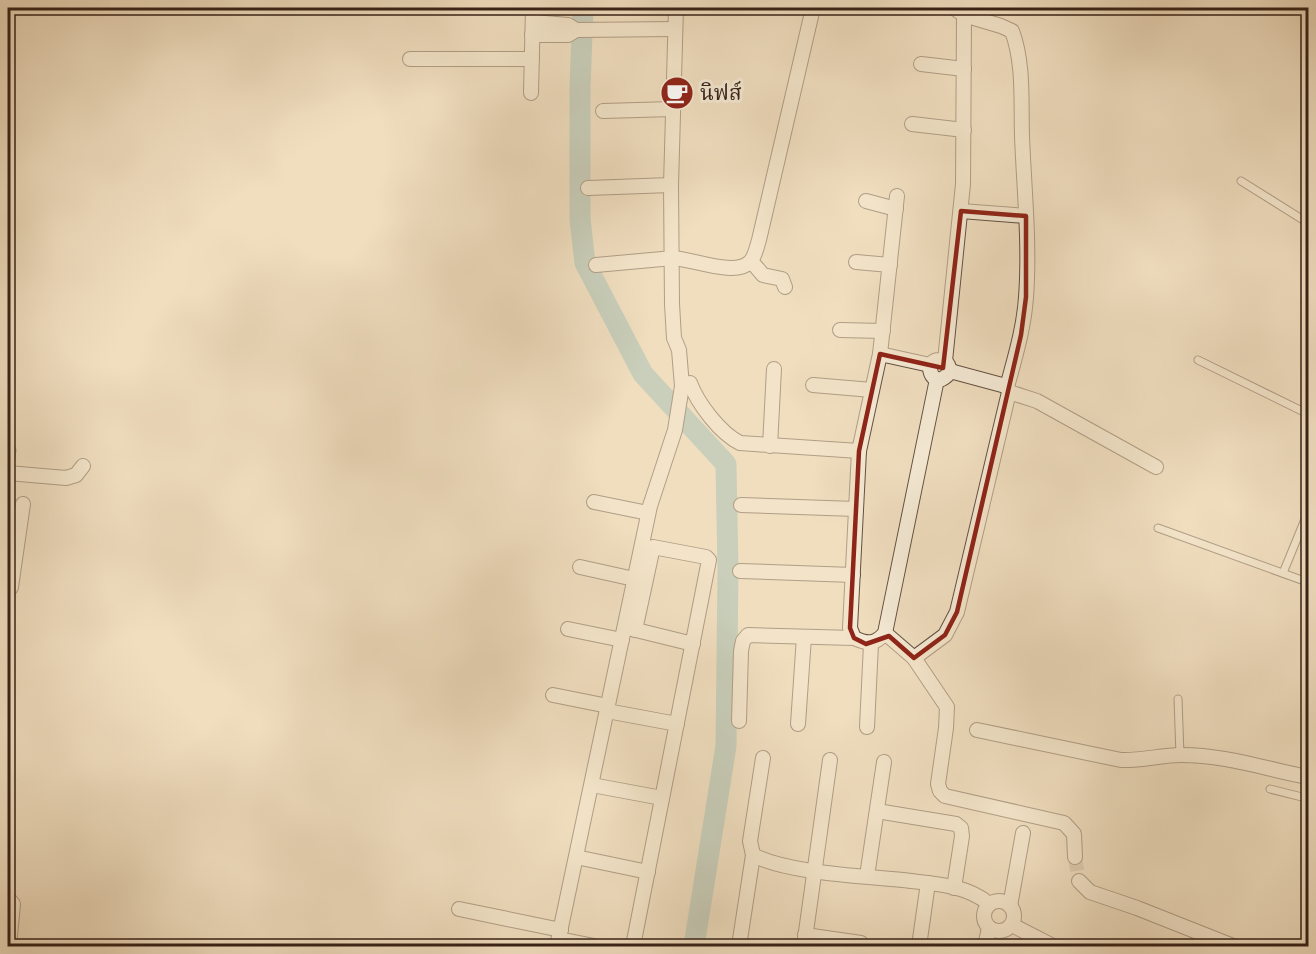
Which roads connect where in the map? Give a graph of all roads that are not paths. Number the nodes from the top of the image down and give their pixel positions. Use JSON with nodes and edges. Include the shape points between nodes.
{"nodes":[{"id":1,"x":533,"y":8,"type":"edge"},
{"id":2,"x":676,"y":8,"type":"edge"},
{"id":3,"x":813,"y":8,"type":"edge"},
{"id":4,"x":959,"y":11,"type":"edge"},
{"id":5,"x":532,"y":28,"type":"junction"},
{"id":6,"x":675,"y":29,"type":"junction"},
{"id":7,"x":410,"y":59,"type":"dead end"},
{"id":8,"x":532,"y":59,"type":"junction"},
{"id":9,"x":921,"y":64,"type":"dead end"},
{"id":10,"x":964,"y":69,"type":"junction"},
{"id":11,"x":531,"y":93,"type":"dead end"},
{"id":12,"x":674,"y":109,"type":"junction"},
{"id":13,"x":603,"y":111,"type":"dead end"},
{"id":14,"x":912,"y":124,"type":"dead end"},
{"id":15,"x":964,"y":130,"type":"junction"},
{"id":16,"x":1241,"y":181,"type":"dead end"},
{"id":17,"x":672,"y":185,"type":"junction"},
{"id":18,"x":588,"y":188,"type":"dead end"},
{"id":19,"x":866,"y":201,"type":"dead end"},
{"id":20,"x":961,"y":211,"type":"junction"},
{"id":21,"x":1026,"y":216,"type":"junction"},
{"id":22,"x":1308,"y":223,"type":"edge"},
{"id":23,"x":673,"y":258,"type":"junction"},
{"id":24,"x":751,"y":261,"type":"junction"},
{"id":25,"x":856,"y":262,"type":"dead end"},
{"id":26,"x":596,"y":265,"type":"dead end"},
{"id":27,"x":890,"y":265,"type":"junction"},
{"id":28,"x":784,"y":287,"type":"dead end"},
{"id":29,"x":840,"y":330,"type":"dead end"},
{"id":30,"x":883,"y":331,"type":"junction"},
{"id":31,"x":880,"y":354,"type":"junction"},
{"id":32,"x":1198,"y":360,"type":"dead end"},
{"id":33,"x":930,"y":365,"type":"junction"},
{"id":34,"x":947,"y":366,"type":"junction"},
{"id":35,"x":774,"y":369,"type":"dead end"},
{"id":36,"x":937,"y":379,"type":"junction"},
{"id":37,"x":686,"y":385,"type":"junction"},
{"id":38,"x":813,"y":385,"type":"dead end"},
{"id":39,"x":872,"y":390,"type":"junction"},
{"id":40,"x":1008,"y":390,"type":"junction"},
{"id":41,"x":1308,"y":414,"type":"edge"},
{"id":42,"x":770,"y":446,"type":"junction"},
{"id":43,"x":12,"y":450,"type":"dead end"},
{"id":44,"x":859,"y":451,"type":"junction"},
{"id":45,"x":83,"y":466,"type":"dead end"},
{"id":46,"x":1156,"y":467,"type":"dead end"},
{"id":47,"x":8,"y":473,"type":"edge"},
{"id":48,"x":594,"y":502,"type":"dead end"},
{"id":49,"x":23,"y":504,"type":"dead end"},
{"id":50,"x":741,"y":505,"type":"dead end"},
{"id":51,"x":856,"y":508,"type":"junction"},
{"id":52,"x":1308,"y":512,"type":"edge"},
{"id":53,"x":648,"y":513,"type":"junction"},
{"id":54,"x":1158,"y":528,"type":"dead end"},
{"id":55,"x":580,"y":567,"type":"dead end"},
{"id":56,"x":740,"y":571,"type":"dead end"},
{"id":57,"x":1283,"y":573,"type":"junction"},
{"id":58,"x":853,"y":575,"type":"junction"},
{"id":59,"x":634,"y":579,"type":"junction"},
{"id":60,"x":1307,"y":582,"type":"dead end"},
{"id":61,"x":8,"y":592,"type":"edge"},
{"id":62,"x":568,"y":629,"type":"dead end"},
{"id":63,"x":627,"y":632,"type":"junction"},
{"id":64,"x":885,"y":633,"type":"junction"},
{"id":65,"x":804,"y":637,"type":"junction"},
{"id":66,"x":854,"y":638,"type":"junction"},
{"id":67,"x":693,"y":644,"type":"junction"},
{"id":68,"x":871,"y":644,"type":"junction"},
{"id":69,"x":914,"y":658,"type":"junction"},
{"id":70,"x":553,"y":695,"type":"dead end"},
{"id":71,"x":1178,"y":699,"type":"dead end"},
{"id":72,"x":607,"y":708,"type":"junction"},
{"id":73,"x":739,"y":721,"type":"dead end"},
{"id":74,"x":677,"y":724,"type":"junction"},
{"id":75,"x":798,"y":724,"type":"dead end"},
{"id":76,"x":867,"y":726,"type":"dead end"},
{"id":77,"x":977,"y":730,"type":"dead end"},
{"id":78,"x":1180,"y":755,"type":"junction"},
{"id":79,"x":764,"y":758,"type":"dead end"},
{"id":80,"x":830,"y":760,"type":"dead end"},
{"id":81,"x":884,"y":762,"type":"dead end"},
{"id":82,"x":1308,"y":777,"type":"edge"},
{"id":83,"x":591,"y":785,"type":"junction"},
{"id":84,"x":1270,"y":789,"type":"dead end"},
{"id":85,"x":1308,"y":796,"type":"edge"},
{"id":86,"x":662,"y":798,"type":"junction"},
{"id":87,"x":877,"y":811,"type":"junction"},
{"id":88,"x":1023,"y":833,"type":"dead end"},
{"id":89,"x":753,"y":855,"type":"junction"},
{"id":90,"x":576,"y":857,"type":"junction"},
{"id":91,"x":1075,"y":857,"type":"tunnel mouth"},
{"id":92,"x":815,"y":870,"type":"junction"},
{"id":93,"x":648,"y":872,"type":"junction"},
{"id":94,"x":867,"y":876,"type":"junction"},
{"id":95,"x":1079,"y":881,"type":"dead end"},
{"id":96,"x":928,"y":883,"type":"junction"},
{"id":97,"x":954,"y":888,"type":"junction"},
{"id":98,"x":8,"y":898,"type":"edge"},
{"id":99,"x":989,"y":904,"type":"junction"},
{"id":100,"x":1010,"y":906,"type":"junction"},
{"id":101,"x":459,"y":909,"type":"dead end"},
{"id":102,"x":1012,"y":925,"type":"junction"},
{"id":103,"x":989,"y":927,"type":"junction"},
{"id":104,"x":559,"y":938,"type":"edge"},
{"id":105,"x":805,"y":941,"type":"edge"},
{"id":106,"x":861,"y":943,"type":"dead end"},
{"id":107,"x":9,"y":946,"type":"edge"},
{"id":108,"x":594,"y":946,"type":"edge"},
{"id":109,"x":633,"y":946,"type":"edge"},
{"id":110,"x":739,"y":946,"type":"edge"},
{"id":111,"x":919,"y":946,"type":"edge"},
{"id":112,"x":986,"y":946,"type":"edge"},
{"id":113,"x":1050,"y":946,"type":"edge"},
{"id":114,"x":1233,"y":946,"type":"edge"}],
"edges":[{"from":1,"to":5,"type":"street"},
{"from":2,"to":6,"type":"street"},
{"from":3,"to":24,"type":"street"},
{"from":4,"to":10,"type":"street"},
{"from":4,"to":21,"type":"street","via":[[1012,31],[1016,43]]},
{"from":5,"to":6,"type":"street","via":[[568,35],[577,30]]},
{"from":5,"to":8,"type":"street"},
{"from":6,"to":12,"type":"street"},
{"from":7,"to":8,"type":"street"},
{"from":8,"to":11,"type":"street"},
{"from":9,"to":10,"type":"street"},
{"from":10,"to":15,"type":"street"},
{"from":12,"to":13,"type":"street"},
{"from":12,"to":17,"type":"street"},
{"from":14,"to":15,"type":"street"},
{"from":15,"to":20,"type":"street"},
{"from":16,"to":22,"type":"lane"},
{"from":17,"to":18,"type":"street"},
{"from":17,"to":23,"type":"street"},
{"from":19,"to":27,"type":"street","via":[[896,202]]},
{"from":20,"to":21,"type":"street"},
{"from":20,"to":34,"type":"street"},
{"from":21,"to":40,"type":"street","via":[[1026,297]]},
{"from":23,"to":24,"type":"street","via":[[729,269],[741,268]]},
{"from":23,"to":26,"type":"street"},
{"from":23,"to":37,"type":"street","via":[[674,338]]},
{"from":24,"to":28,"type":"street","via":[[763,275],[782,279]]},
{"from":25,"to":27,"type":"street"},
{"from":27,"to":30,"type":"street"},
{"from":29,"to":30,"type":"street"},
{"from":30,"to":31,"type":"street"},
{"from":31,"to":33,"type":"street"},
{"from":31,"to":39,"type":"street"},
{"from":32,"to":41,"type":"lane"},
{"from":33,"to":34,"type":"street","via":[[940,359]]},
{"from":33,"to":36,"type":"street","via":[[929,371]]},
{"from":34,"to":36,"type":"street","via":[[947,376]]},
{"from":34,"to":40,"type":"street"},
{"from":35,"to":42,"type":"street"},
{"from":36,"to":64,"type":"street"},
{"from":37,"to":42,"type":"street","via":[[732,439]]},
{"from":37,"to":53,"type":"street"},
{"from":38,"to":39,"type":"street"},
{"from":39,"to":44,"type":"street"},
{"from":40,"to":46,"type":"street","via":[[1037,401]]},
{"from":40,"to":69,"type":"street","via":[[957,612],[945,635]]},
{"from":42,"to":44,"type":"street"},
{"from":43,"to":47,"type":"lane"},
{"from":44,"to":51,"type":"street"},
{"from":45,"to":47,"type":"street","via":[[71,477]]},
{"from":48,"to":53,"type":"street"},
{"from":49,"to":61,"type":"street"},
{"from":50,"to":51,"type":"street"},
{"from":51,"to":58,"type":"street"},
{"from":52,"to":57,"type":"lane"},
{"from":53,"to":59,"type":"street"},
{"from":54,"to":57,"type":"lane"},
{"from":55,"to":59,"type":"street"},
{"from":56,"to":58,"type":"street"},
{"from":57,"to":60,"type":"lane"},
{"from":58,"to":66,"type":"street","via":[[850,628]]},
{"from":59,"to":63,"type":"street"},
{"from":62,"to":63,"type":"street"},
{"from":63,"to":67,"type":"street"},
{"from":63,"to":67,"type":"street","via":[[653,547],[710,560]]},
{"from":63,"to":72,"type":"street"},
{"from":64,"to":68,"type":"street"},
{"from":64,"to":69,"type":"street"},
{"from":65,"to":66,"type":"street"},
{"from":65,"to":73,"type":"street","via":[[748,635],[743,641]]},
{"from":65,"to":75,"type":"street"},
{"from":66,"to":68,"type":"street"},
{"from":67,"to":74,"type":"street"},
{"from":68,"to":76,"type":"street"},
{"from":69,"to":91,"type":"street","via":[[947,707],[940,791],[945,796],[1064,823],[1074,834]]},
{"from":70,"to":72,"type":"street"},
{"from":71,"to":78,"type":"lane"},
{"from":72,"to":74,"type":"street"},
{"from":72,"to":83,"type":"street"},
{"from":74,"to":86,"type":"street"},
{"from":77,"to":78,"type":"street","via":[[1121,760]]},
{"from":78,"to":82,"type":"street","via":[[1232,759]]},
{"from":79,"to":89,"type":"street","via":[[750,842]]},
{"from":80,"to":92,"type":"street"},
{"from":81,"to":87,"type":"street"},
{"from":83,"to":86,"type":"street"},
{"from":83,"to":90,"type":"street"},
{"from":84,"to":85,"type":"lane"},
{"from":86,"to":93,"type":"street"},
{"from":87,"to":94,"type":"street"},
{"from":87,"to":97,"type":"street","via":[[961,828]]},
{"from":88,"to":100,"type":"street"},
{"from":89,"to":92,"type":"street","via":[[766,862]]},
{"from":89,"to":110,"type":"street"},
{"from":90,"to":93,"type":"street"},
{"from":90,"to":104,"type":"street"},
{"from":92,"to":94,"type":"street"},
{"from":92,"to":105,"type":"street"},
{"from":93,"to":109,"type":"street"},
{"from":94,"to":96,"type":"street"},
{"from":95,"to":114,"type":"street","via":[[1090,892]]},
{"from":96,"to":97,"type":"street"},
{"from":96,"to":111,"type":"street"},
{"from":97,"to":99,"type":"street","via":[[969,891]]},
{"from":98,"to":107,"type":"street","via":[[13,904]]},
{"from":99,"to":100,"type":"street","via":[[997,901]]},
{"from":99,"to":103,"type":"street","via":[[984,920]]},
{"from":100,"to":102,"type":"street"},
{"from":101,"to":104,"type":"street"},
{"from":102,"to":103,"type":"street","via":[[996,931]]},
{"from":102,"to":113,"type":"street"},
{"from":103,"to":112,"type":"street"},
{"from":104,"to":108,"type":"street"},
{"from":105,"to":106,"type":"street"}]}
